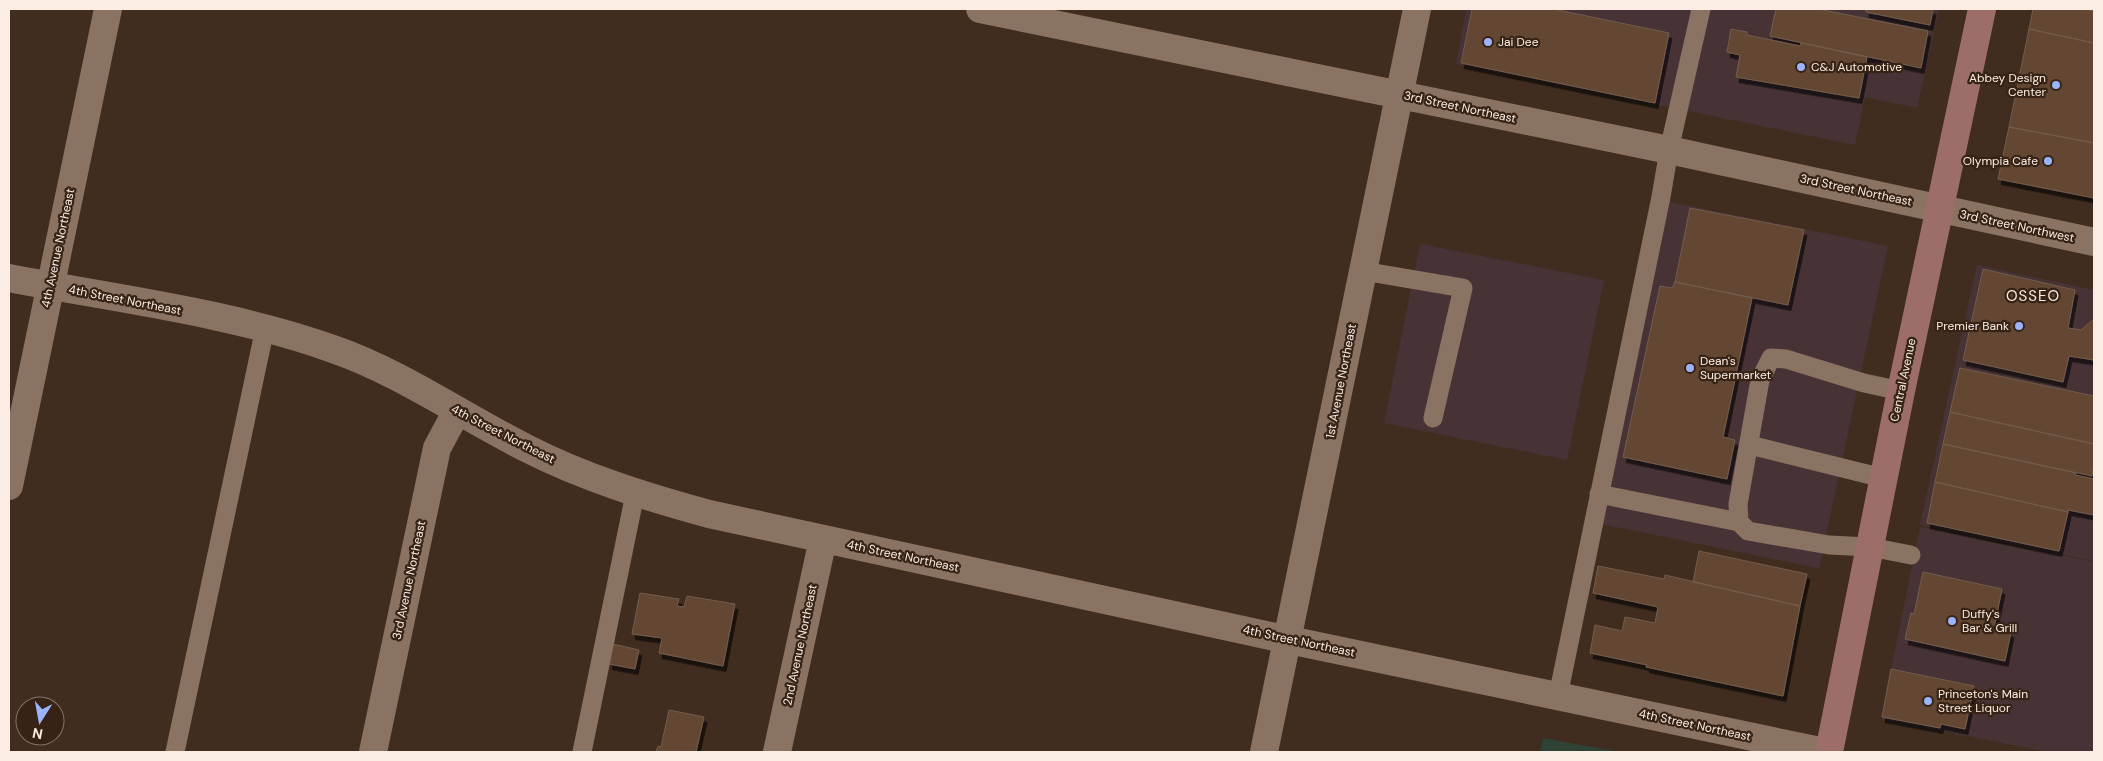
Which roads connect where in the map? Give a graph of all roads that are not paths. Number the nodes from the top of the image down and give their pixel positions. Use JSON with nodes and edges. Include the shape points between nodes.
{"nodes":[{"id":1,"x":108,"y":9,"type":"edge"},
{"id":2,"x":980,"y":9,"type":"edge"},
{"id":3,"x":1417,"y":9,"type":"edge"},
{"id":4,"x":1701,"y":9,"type":"edge"},
{"id":5,"x":1982,"y":9,"type":"edge"},
{"id":6,"x":1399,"y":94,"type":"junction"},
{"id":7,"x":1669,"y":150,"type":"junction"},
{"id":8,"x":1939,"y":209,"type":"junction"},
{"id":9,"x":2094,"y":242,"type":"edge"},
{"id":10,"x":1363,"y":271,"type":"junction"},
{"id":11,"x":9,"y":278,"type":"edge"},
{"id":12,"x":49,"y":285,"type":"junction"},
{"id":13,"x":266,"y":328,"type":"junction"},
{"id":14,"x":1901,"y":391,"type":"junction"},
{"id":15,"x":457,"y":411,"type":"junction"},
{"id":16,"x":1433,"y":418,"type":"dead end"},
{"id":17,"x":1750,"y":445,"type":"junction"},
{"id":18,"x":1883,"y":478,"type":"junction"},
{"id":19,"x":9,"y":486,"type":"edge"},
{"id":20,"x":635,"y":494,"type":"junction"},
{"id":21,"x":1599,"y":494,"type":"junction"},
{"id":22,"x":1739,"y":522,"type":"junction"},
{"id":23,"x":823,"y":539,"type":"junction"},
{"id":24,"x":1870,"y":546,"type":"junction"},
{"id":25,"x":1911,"y":555,"type":"dead end"},
{"id":26,"x":1289,"y":640,"type":"junction"},
{"id":27,"x":1558,"y":696,"type":"junction"},
{"id":28,"x":176,"y":752,"type":"edge"},
{"id":29,"x":373,"y":752,"type":"edge"},
{"id":30,"x":582,"y":752,"type":"edge"},
{"id":31,"x":777,"y":752,"type":"edge"},
{"id":32,"x":1264,"y":752,"type":"edge"},
{"id":33,"x":1827,"y":752,"type":"edge"}],
"edges":[{"from":1,"to":12,"type":"street","name":"4th Avenue Northeast"},
{"from":2,"to":6,"type":"street","name":"3rd Street Northeast"},
{"from":3,"to":6,"type":"street","name":"1st Avenue Northeast"},
{"from":4,"to":7,"type":"lane"},
{"from":5,"to":8,"type":"street","name":"Central Avenue"},
{"from":6,"to":7,"type":"street","name":"3rd Street Northeast"},
{"from":6,"to":10,"type":"street","name":"1st Avenue Northeast"},
{"from":7,"to":8,"type":"street","name":"3rd Street Northeast"},
{"from":7,"to":21,"type":"lane","via":[[1662,197]]},
{"from":8,"to":9,"type":"street","name":"3rd Street Northwest"},
{"from":8,"to":14,"type":"street","name":"Central Avenue"},
{"from":10,"to":16,"type":"lane","via":[[1463,288]]},
{"from":10,"to":26,"type":"street","name":"1st Avenue Northeast"},
{"from":11,"to":12,"type":"street","name":"4th Street Northeast"},
{"from":12,"to":13,"type":"street","name":"4th Street Northeast"},
{"from":12,"to":19,"type":"street","name":"4th Avenue Northeast"},
{"from":13,"to":15,"type":"street","name":"4th Street Northeast","via":[[334,349],[396,377]]},
{"from":13,"to":28,"type":"lane"},
{"from":14,"to":17,"type":"lane","via":[[1786,359],[1771,358],[1760,380]]},
{"from":14,"to":18,"type":"street","name":"Central Avenue"},
{"from":15,"to":20,"type":"street","name":"4th Street Northeast","via":[[530,450]]},
{"from":15,"to":29,"type":"street","name":"3rd Avenue Northeast","via":[[437,448]]},
{"from":17,"to":18,"type":"lane"},
{"from":17,"to":22,"type":"lane","via":[[1738,504]]},
{"from":18,"to":24,"type":"street","name":"Central Avenue"},
{"from":20,"to":23,"type":"street","name":"4th Street Northeast"},
{"from":20,"to":30,"type":"lane"},
{"from":21,"to":22,"type":"lane"},
{"from":21,"to":27,"type":"lane"},
{"from":22,"to":24,"type":"lane","via":[[1748,531],[1829,545]]},
{"from":23,"to":26,"type":"street","name":"4th Street Northeast"},
{"from":23,"to":31,"type":"street","name":"2nd Avenue Northeast"},
{"from":24,"to":25,"type":"lane"},
{"from":24,"to":33,"type":"street","name":"Central Avenue"},
{"from":26,"to":27,"type":"street","name":"4th Street Northeast"},
{"from":26,"to":32,"type":"street","name":"1st Avenue Northeast"},
{"from":27,"to":33,"type":"street","name":"4th Street Northeast"}]}
